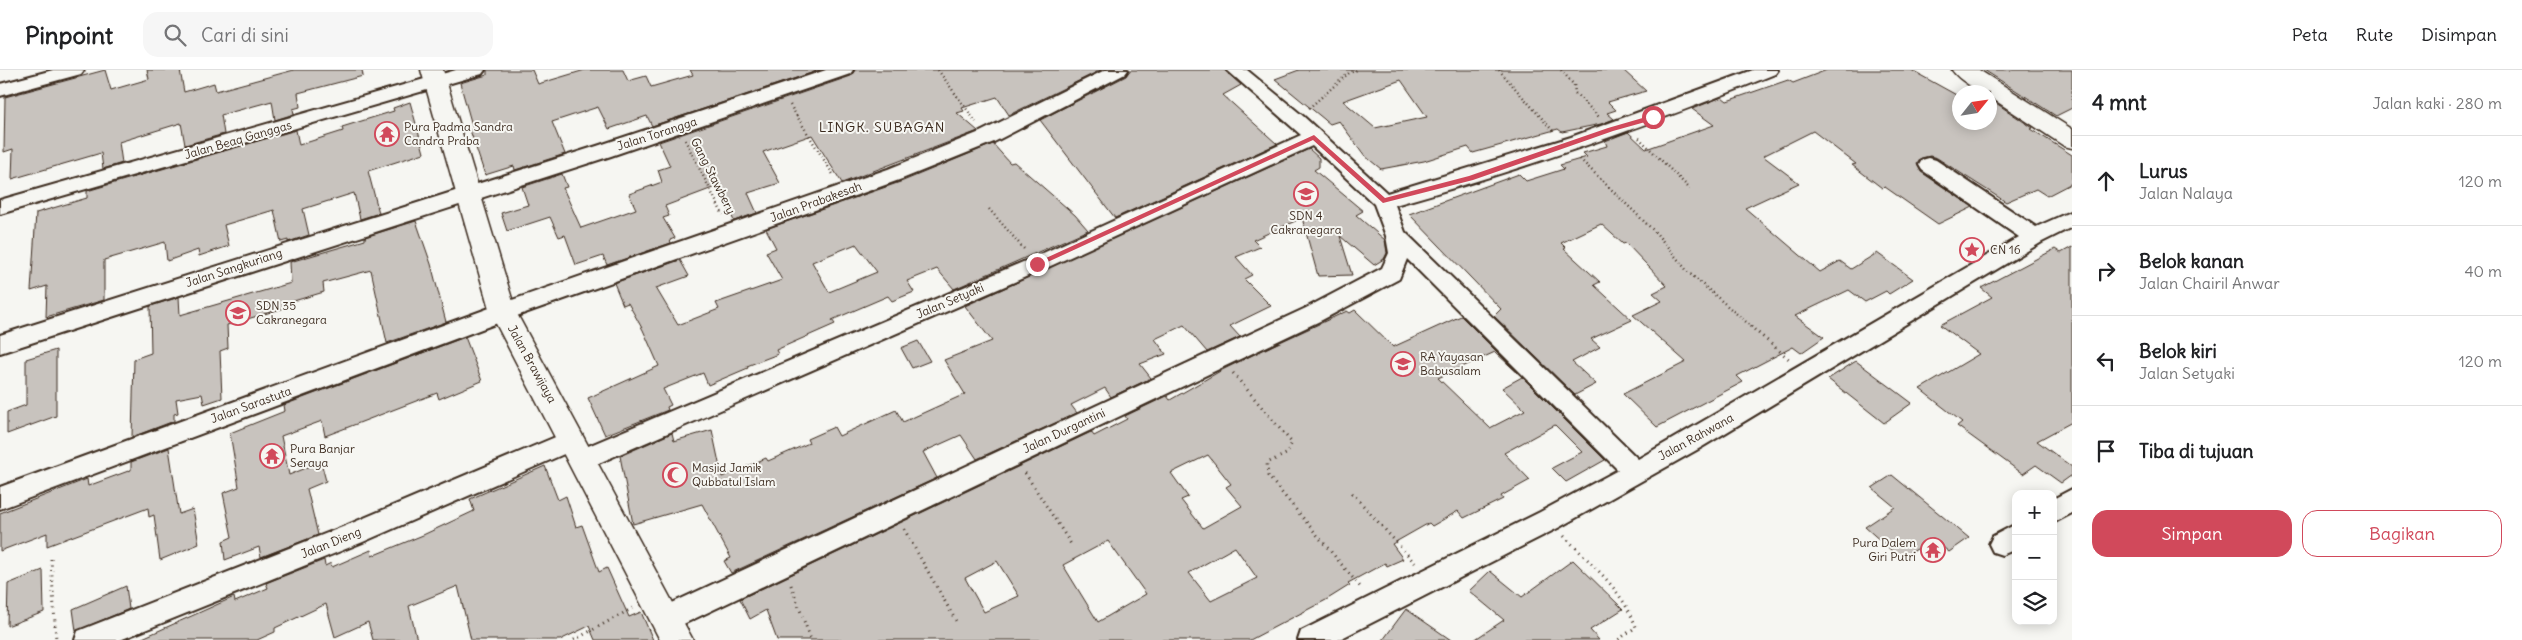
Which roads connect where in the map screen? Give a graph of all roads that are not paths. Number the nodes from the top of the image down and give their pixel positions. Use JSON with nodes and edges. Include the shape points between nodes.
{"nodes":[{"id":1,"x":75,"y":70,"type":"edge"},
{"id":2,"x":476,"y":70,"type":"edge"},
{"id":3,"x":844,"y":70,"type":"edge"},
{"id":4,"x":1119,"y":70,"type":"edge"},
{"id":5,"x":1236,"y":70,"type":"edge"},
{"id":6,"x":1770,"y":70,"type":"edge"},
{"id":7,"x":1963,"y":70,"type":"edge"},
{"id":8,"x":434,"y":76,"type":"edge"},
{"id":9,"x":0,"y":90,"type":"edge"},
{"id":10,"x":1314,"y":137,"type":"junction"},
{"id":11,"x":2072,"y":140,"type":"edge"},
{"id":12,"x":1928,"y":165,"type":"dead end"},
{"id":13,"x":469,"y":194,"type":"junction"},
{"id":14,"x":1383,"y":201,"type":"junction"},
{"id":15,"x":0,"y":207,"type":"edge"},
{"id":16,"x":2072,"y":218,"type":"edge"},
{"id":17,"x":1396,"y":236,"type":"junction"},
{"id":18,"x":2035,"y":237,"type":"junction"},
{"id":19,"x":503,"y":312,"type":"junction"},
{"id":20,"x":0,"y":344,"type":"edge"},
{"id":21,"x":578,"y":449,"type":"junction"},
{"id":22,"x":1635,"y":471,"type":"junction"},
{"id":23,"x":0,"y":498,"type":"edge"},
{"id":24,"x":2072,"y":500,"type":"edge"},
{"id":25,"x":2057,"y":509,"type":"edge"},
{"id":26,"x":666,"y":618,"type":"edge"},
{"id":27,"x":88,"y":640,"type":"edge"},
{"id":28,"x":1311,"y":640,"type":"edge"}],
"edges":[{"from":1,"to":9,"type":"street"},
{"from":2,"to":8,"type":"street","name":"Jalan Beaq Ganggas"},
{"from":3,"to":13,"type":"street","name":"Jalan Torangga"},
{"from":4,"to":19,"type":"street","name":"Jalan Prabakesah","via":[[987,137],[732,233]]},
{"from":5,"to":10,"type":"street"},
{"from":6,"to":14,"type":"street","via":[[1653,117],[1470,178]]},
{"from":7,"to":11,"type":"main road"},
{"from":8,"to":13,"type":"main road","name":"Jalan Brawijaya"},
{"from":8,"to":15,"type":"street","name":"Jalan Beaq Ganggas"},
{"from":10,"to":14,"type":"street"},
{"from":10,"to":21,"type":"street","name":"Jalan Setyaki","via":[[1037,264]]},
{"from":12,"to":18,"type":"street"},
{"from":13,"to":19,"type":"main road","name":"Jalan Brawijaya"},
{"from":13,"to":20,"type":"street","name":"Jalan Sangkuriang"},
{"from":14,"to":17,"type":"street","name":"Jalan Durgantini"},
{"from":16,"to":18,"type":"street","name":"Jalan Rahwana"},
{"from":17,"to":22,"type":"street"},
{"from":17,"to":26,"type":"street","name":"Jalan Durgantini","via":[[1399,253],[1390,273],[1381,280],[895,513]]},
{"from":18,"to":22,"type":"street","name":"Jalan Rahwana","via":[[1807,374]]},
{"from":19,"to":21,"type":"main road","name":"Jalan Brawijaya"},
{"from":19,"to":23,"type":"street","name":"Jalan Sarastuta"},
{"from":21,"to":26,"type":"main road","name":"Jalan Brawijaya"},
{"from":21,"to":27,"type":"street","name":"Jalan Dieng"},
{"from":22,"to":28,"type":"street","name":"Jalan Rahwana","via":[[1549,520]]},
{"from":24,"to":25,"type":"street"}]}
